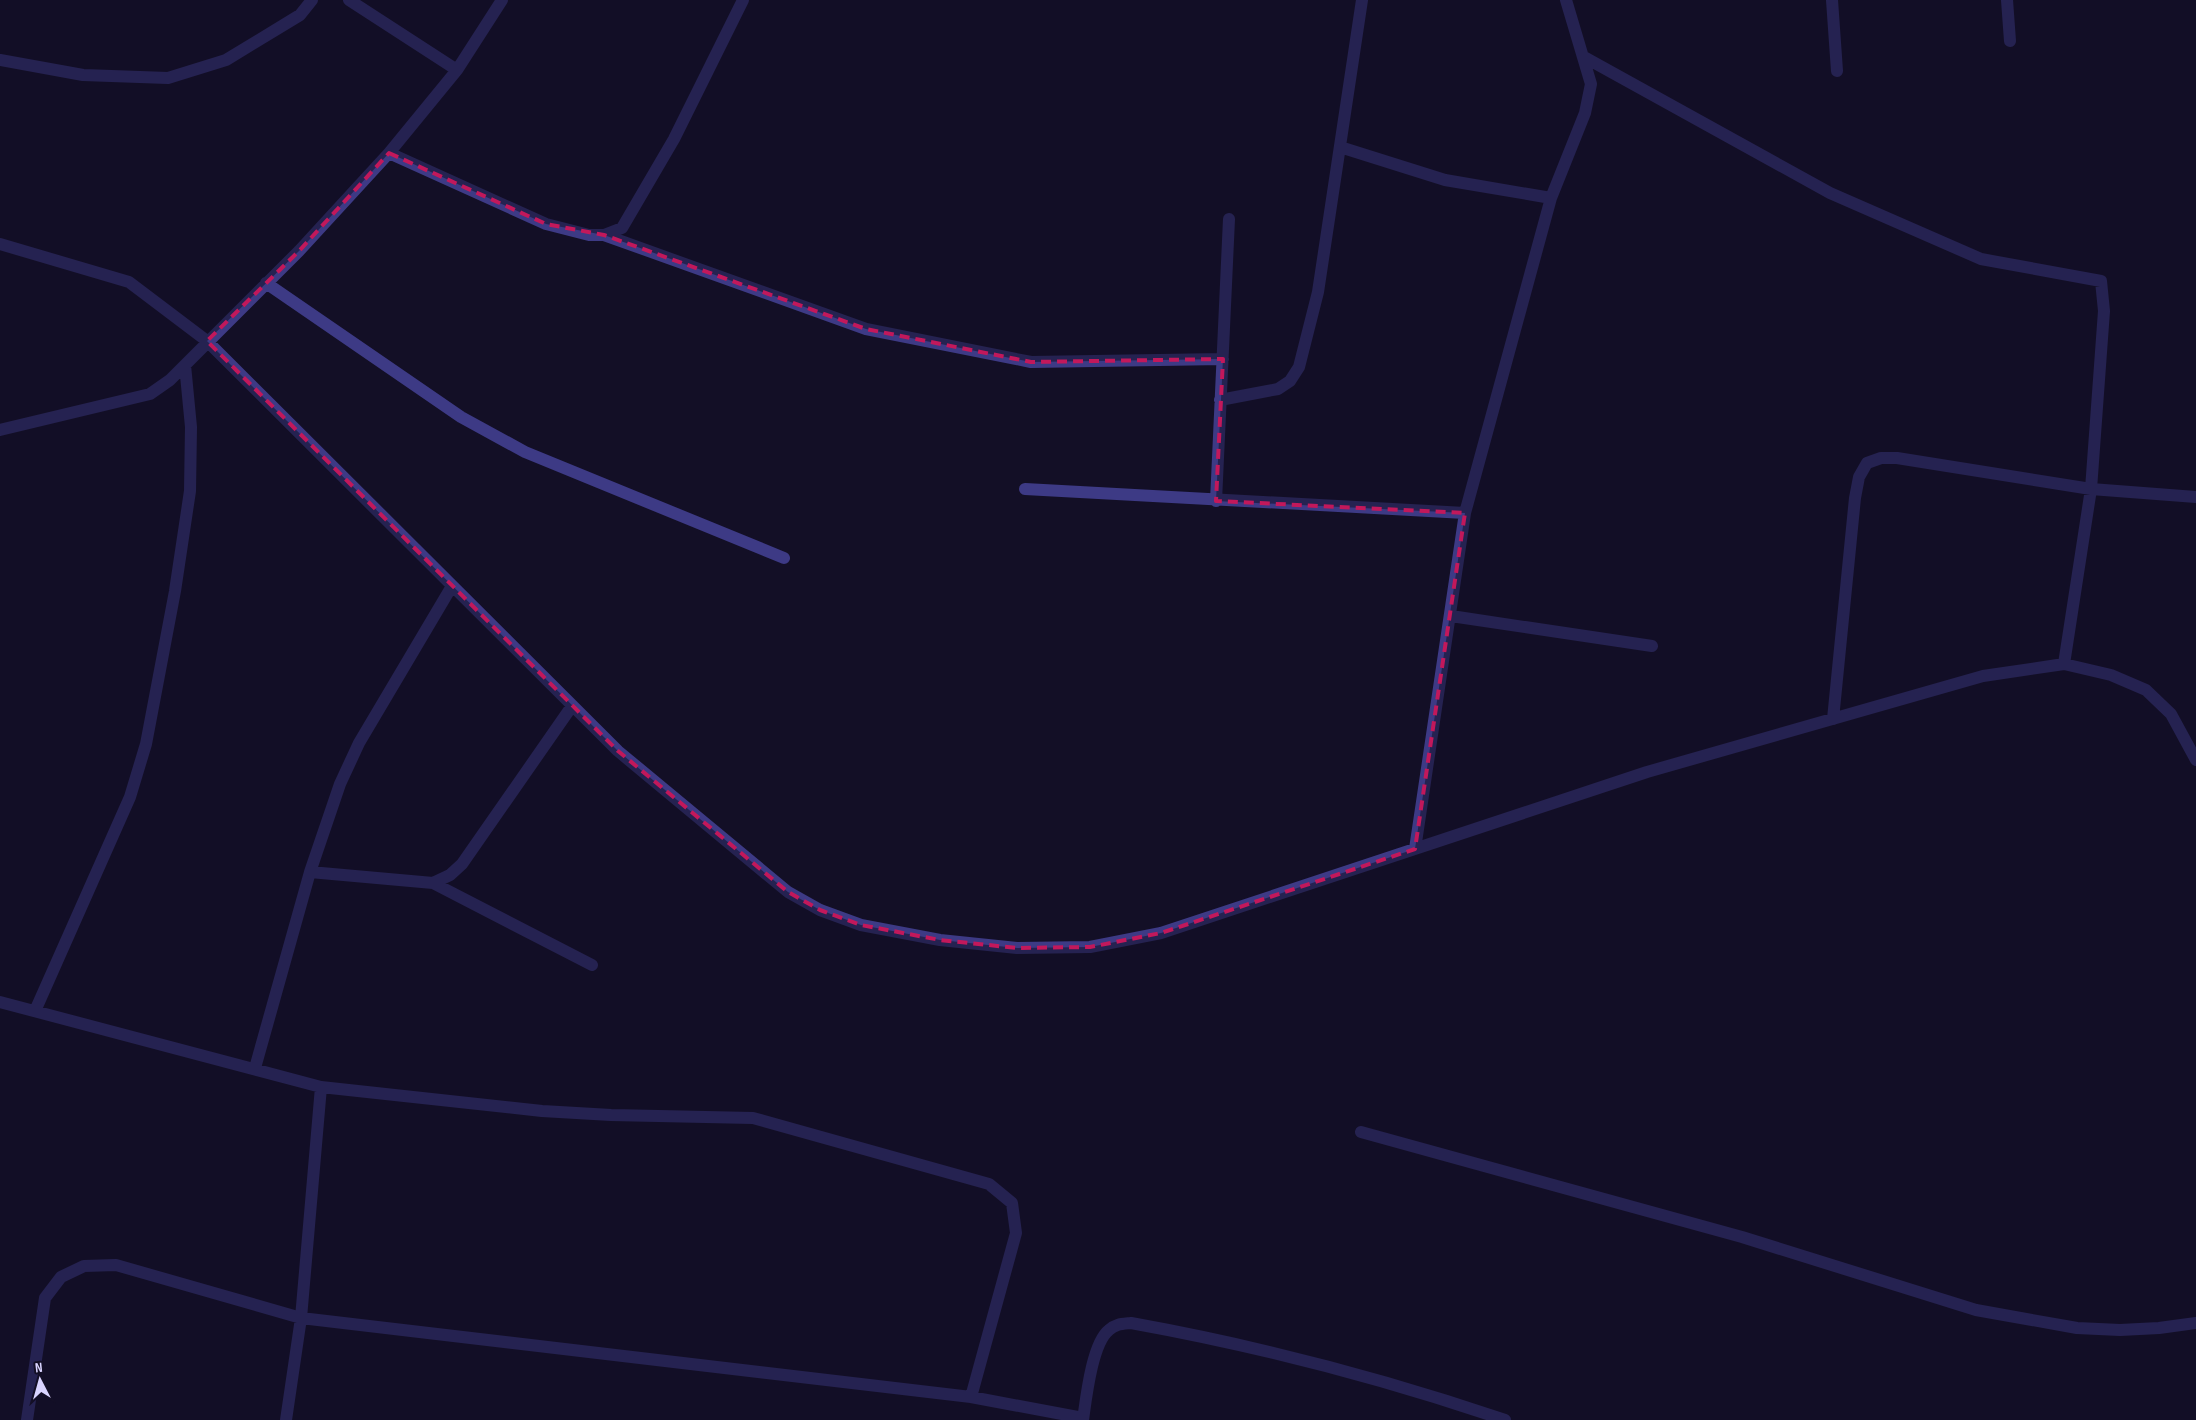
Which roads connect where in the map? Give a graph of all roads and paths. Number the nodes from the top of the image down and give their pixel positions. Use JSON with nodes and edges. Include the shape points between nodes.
{"nodes":[{"id":1,"x":312,"y":0,"type":"edge"},
{"id":2,"x":349,"y":0,"type":"edge"},
{"id":3,"x":502,"y":0,"type":"edge"},
{"id":4,"x":743,"y":0,"type":"edge"},
{"id":5,"x":1362,"y":0,"type":"edge"},
{"id":6,"x":1566,"y":0,"type":"edge"},
{"id":7,"x":1832,"y":0,"type":"edge"},
{"id":8,"x":2007,"y":0,"type":"edge"},
{"id":9,"x":2010,"y":41,"type":"dead end"},
{"id":10,"x":1584,"y":57,"type":"junction"},
{"id":11,"x":0,"y":60,"type":"edge"},
{"id":12,"x":457,"y":70,"type":"junction"},
{"id":13,"x":1838,"y":71,"type":"dead end"},
{"id":14,"x":1340,"y":147,"type":"junction"},
{"id":15,"x":389,"y":153,"type":"junction"},
{"id":16,"x":1551,"y":198,"type":"junction"},
{"id":17,"x":1230,"y":219,"type":"dead end"},
{"id":18,"x":604,"y":235,"type":"junction"},
{"id":19,"x":0,"y":244,"type":"edge"},
{"id":20,"x":266,"y":283,"type":"junction"},
{"id":21,"x":207,"y":341,"type":"junction"},
{"id":22,"x":1223,"y":359,"type":"junction"},
{"id":23,"x":185,"y":365,"type":"junction"},
{"id":24,"x":1220,"y":400,"type":"junction"},
{"id":25,"x":0,"y":430,"type":"edge"},
{"id":26,"x":1025,"y":489,"type":"dead end"},
{"id":27,"x":2091,"y":489,"type":"junction"},
{"id":28,"x":2196,"y":497,"type":"edge"},
{"id":29,"x":1216,"y":501,"type":"junction"},
{"id":30,"x":1465,"y":513,"type":"junction"},
{"id":31,"x":784,"y":558,"type":"dead end"},
{"id":32,"x":452,"y":586,"type":"junction"},
{"id":33,"x":1451,"y":616,"type":"junction"},
{"id":34,"x":1652,"y":646,"type":"dead end"},
{"id":35,"x":2064,"y":664,"type":"junction"},
{"id":36,"x":572,"y":706,"type":"junction"},
{"id":37,"x":1833,"y":719,"type":"junction"},
{"id":38,"x":2196,"y":760,"type":"edge"},
{"id":39,"x":1416,"y":849,"type":"junction"},
{"id":40,"x":310,"y":872,"type":"junction"},
{"id":41,"x":433,"y":883,"type":"junction"},
{"id":42,"x":592,"y":965,"type":"dead end"},
{"id":43,"x":0,"y":1002,"type":"edge"},
{"id":44,"x":36,"y":1011,"type":"junction"},
{"id":45,"x":255,"y":1068,"type":"junction"},
{"id":46,"x":321,"y":1087,"type":"junction"},
{"id":47,"x":1360,"y":1132,"type":"dead end"},
{"id":48,"x":301,"y":1318,"type":"junction"},
{"id":49,"x":2196,"y":1323,"type":"edge"},
{"id":50,"x":972,"y":1397,"type":"junction"},
{"id":51,"x":1083,"y":1419,"type":"edge"},
{"id":52,"x":27,"y":1420,"type":"edge"},
{"id":53,"x":286,"y":1420,"type":"edge"},
{"id":54,"x":1504,"y":1420,"type":"edge"}],
"edges":[{"from":1,"to":11,"type":"street","via":[[300,15],[226,60],[168,78],[83,75]]},
{"from":2,"to":12,"type":"street"},
{"from":3,"to":12,"type":"street"},
{"from":4,"to":18,"type":"street","via":[[669,148],[622,228]]},
{"from":5,"to":14,"type":"street"},
{"from":6,"to":10,"type":"street"},
{"from":7,"to":13,"type":"street"},
{"from":8,"to":9,"type":"street"},
{"from":10,"to":16,"type":"street","via":[[1590,84],[1585,113]]},
{"from":10,"to":27,"type":"street","via":[[1830,193],[1981,259],[2101,281],[2104,311]]},
{"from":12,"to":15,"type":"street"},
{"from":14,"to":16,"type":"street","via":[[1445,180]]},
{"from":14,"to":24,"type":"street","via":[[1318,292],[1299,367],[1290,381],[1278,389]]},
{"from":15,"to":18,"type":"street","via":[[546,224],[589,235]]},
{"from":15,"to":20,"type":"street"},
{"from":16,"to":30,"type":"street"},
{"from":17,"to":22,"type":"street"},
{"from":18,"to":22,"type":"street","via":[[866,329],[1031,362]]},
{"from":19,"to":21,"type":"street","via":[[129,282]]},
{"from":20,"to":21,"type":"street"},
{"from":20,"to":31,"type":"street","via":[[461,417],[525,452]]},
{"from":21,"to":23,"type":"street"},
{"from":21,"to":32,"type":"street"},
{"from":22,"to":24,"type":"street"},
{"from":23,"to":25,"type":"street","via":[[150,394]]},
{"from":23,"to":44,"type":"street","via":[[191,427],[190,491],[146,744],[130,797]]},
{"from":24,"to":29,"type":"street"},
{"from":26,"to":29,"type":"street"},
{"from":27,"to":28,"type":"street"},
{"from":27,"to":35,"type":"street"},
{"from":27,"to":37,"type":"street","via":[[1897,458],[1881,458],[1867,463],[1859,477],[1855,498]]},
{"from":29,"to":30,"type":"street"},
{"from":30,"to":33,"type":"street"},
{"from":32,"to":36,"type":"street"},
{"from":32,"to":40,"type":"street","via":[[360,743],[340,784]]},
{"from":33,"to":34,"type":"street"},
{"from":33,"to":39,"type":"street"},
{"from":35,"to":37,"type":"street","via":[[1984,676]]},
{"from":35,"to":38,"type":"street","via":[[2111,675],[2146,690],[2172,714]]},
{"from":36,"to":39,"type":"street","via":[[618,751],[788,892],[820,910],[861,925],[940,940],[1017,948],[1090,947],[1161,933]]},
{"from":36,"to":41,"type":"street","via":[[462,864],[450,876]]},
{"from":37,"to":39,"type":"street","via":[[1648,772]]},
{"from":40,"to":41,"type":"street"},
{"from":40,"to":45,"type":"street"},
{"from":41,"to":42,"type":"street"},
{"from":43,"to":44,"type":"street"},
{"from":44,"to":45,"type":"street"},
{"from":45,"to":46,"type":"street"},
{"from":46,"to":48,"type":"street"},
{"from":46,"to":50,"type":"street","via":[[552,1111],[753,1118],[989,1184],[1012,1203],[1016,1233]]},
{"from":47,"to":49,"type":"street","via":[[1742,1236],[1976,1310],[2086,1328],[2159,1328]]},
{"from":48,"to":50,"type":"street"},
{"from":48,"to":52,"type":"street","via":[[116,1266],[84,1266],[61,1277],[45,1298]]},
{"from":48,"to":53,"type":"street"},
{"from":50,"to":51,"type":"street"},
{"from":51,"to":54,"type":"street","via":[[1098,1347],[1107,1331],[1117,1324],[1131,1323],[1288,1356],[1438,1397]]}]}
